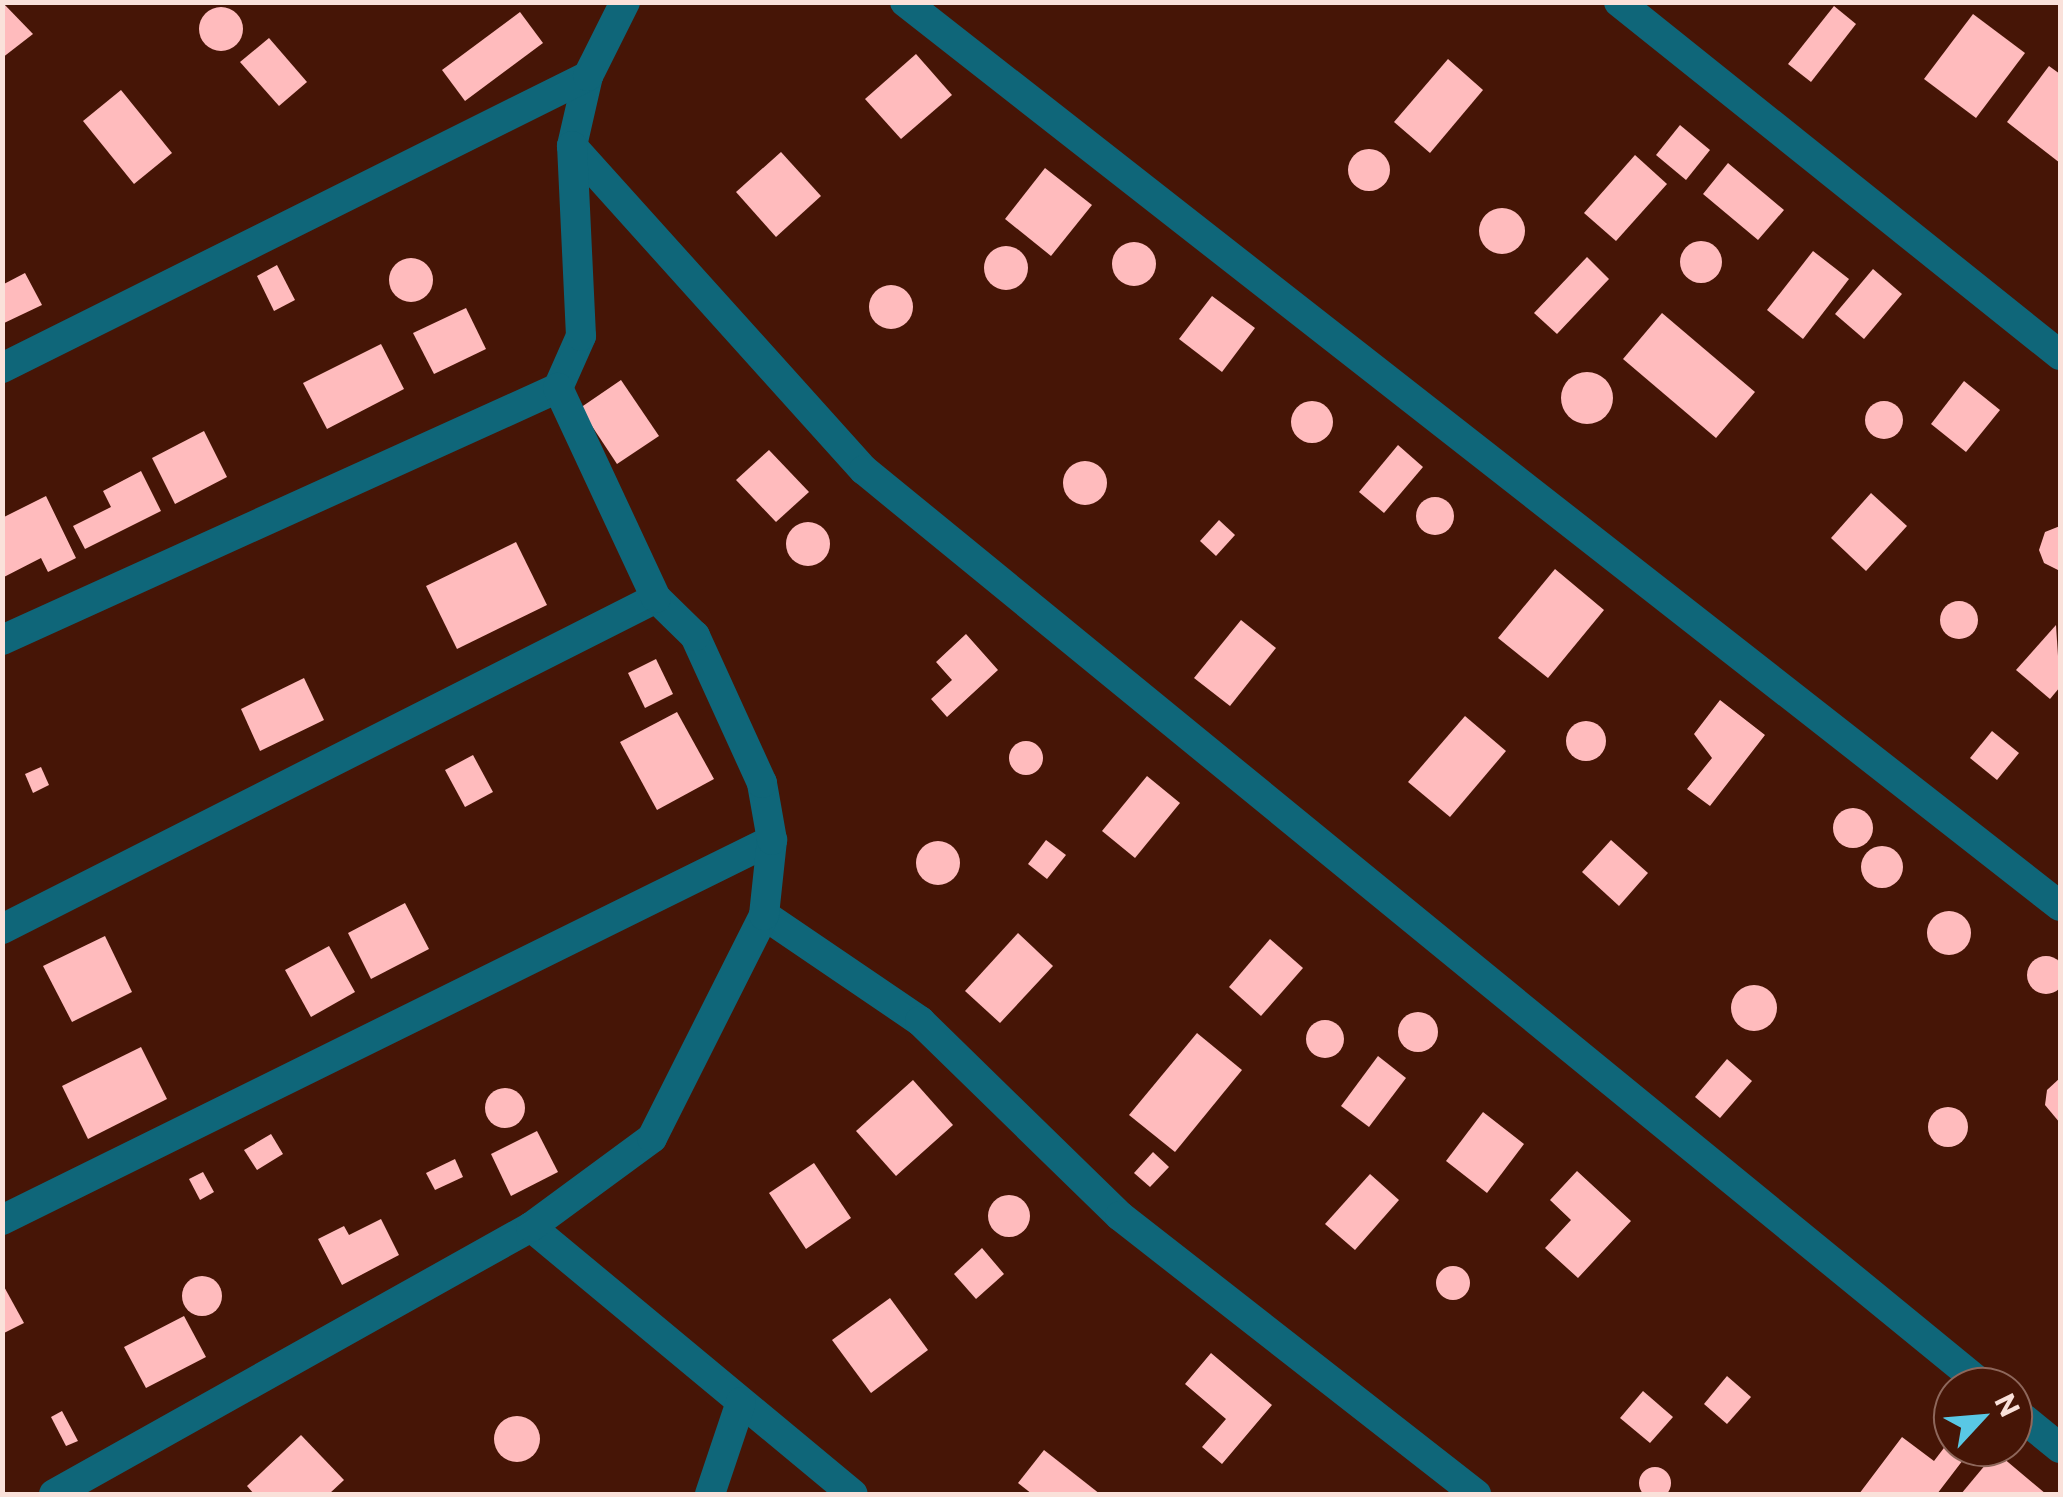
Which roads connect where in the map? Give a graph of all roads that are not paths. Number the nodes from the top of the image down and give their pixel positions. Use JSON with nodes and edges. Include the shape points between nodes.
{"nodes":[{"id":1,"x":624,"y":2,"type":"edge"},
{"id":2,"x":905,"y":2,"type":"edge"},
{"id":3,"x":1618,"y":2,"type":"edge"},
{"id":4,"x":588,"y":76,"type":"junction"},
{"id":5,"x":572,"y":146,"type":"junction"},
{"id":6,"x":2060,"y":355,"type":"edge"},
{"id":7,"x":2,"y":368,"type":"edge"},
{"id":8,"x":558,"y":388,"type":"junction"},
{"id":9,"x":656,"y":598,"type":"junction"},
{"id":10,"x":2,"y":640,"type":"edge"},
{"id":11,"x":772,"y":840,"type":"junction"},
{"id":12,"x":2060,"y":906,"type":"edge"},
{"id":13,"x":764,"y":915,"type":"junction"},
{"id":14,"x":2,"y":928,"type":"edge"},
{"id":15,"x":2,"y":1220,"type":"edge"},
{"id":16,"x":531,"y":1227,"type":"junction"},
{"id":17,"x":1962,"y":1367,"type":"edge"},
{"id":18,"x":742,"y":1402,"type":"junction"},
{"id":19,"x":2033,"y":1426,"type":"edge"},
{"id":20,"x":2060,"y":1448,"type":"edge"},
{"id":21,"x":54,"y":1494,"type":"edge"},
{"id":22,"x":710,"y":1494,"type":"edge"},
{"id":23,"x":852,"y":1494,"type":"edge"},
{"id":24,"x":1476,"y":1494,"type":"edge"}],
"edges":[{"from":1,"to":4,"type":"street"},
{"from":2,"to":12,"type":"street"},
{"from":3,"to":6,"type":"street"},
{"from":4,"to":5,"type":"street"},
{"from":4,"to":7,"type":"street"},
{"from":5,"to":8,"type":"street","via":[[582,336]]},
{"from":5,"to":17,"type":"street","via":[[864,470]]},
{"from":8,"to":9,"type":"street"},
{"from":8,"to":10,"type":"street"},
{"from":9,"to":11,"type":"street","via":[[695,636],[762,783]]},
{"from":9,"to":14,"type":"street"},
{"from":11,"to":13,"type":"street"},
{"from":11,"to":15,"type":"street"},
{"from":13,"to":16,"type":"street","via":[[652,1138]]},
{"from":13,"to":24,"type":"street","via":[[920,1021],[1120,1216]]},
{"from":16,"to":18,"type":"street"},
{"from":16,"to":21,"type":"street"},
{"from":18,"to":22,"type":"street"},
{"from":18,"to":23,"type":"street"},
{"from":19,"to":20,"type":"street"}]}
